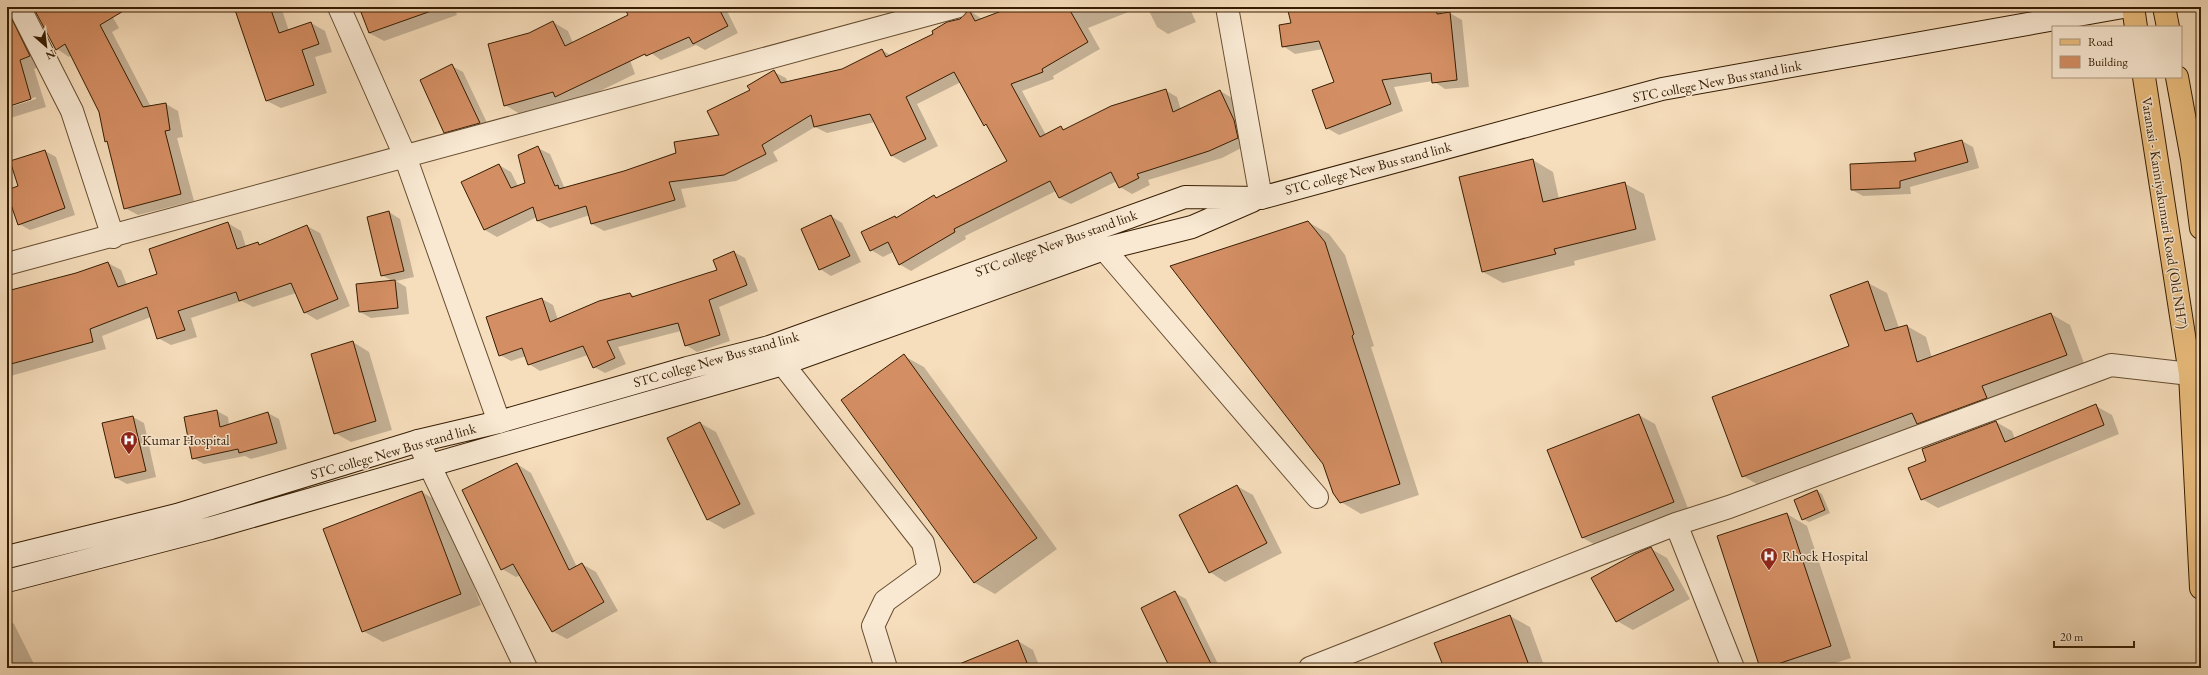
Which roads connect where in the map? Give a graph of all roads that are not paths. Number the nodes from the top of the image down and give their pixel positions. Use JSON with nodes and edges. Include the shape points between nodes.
{"nodes":[{"id":1,"x":19,"y":7,"type":"edge"},
{"id":2,"x":340,"y":7,"type":"edge"},
{"id":3,"x":956,"y":7,"type":"edge"},
{"id":4,"x":1227,"y":7,"type":"edge"},
{"id":5,"x":2123,"y":7,"type":"edge"},
{"id":6,"x":2133,"y":7,"type":"edge"},
{"id":7,"x":2164,"y":7,"type":"edge"},
{"id":8,"x":2136,"y":26,"type":"edge"},
{"id":9,"x":2168,"y":26,"type":"edge"},
{"id":10,"x":2144,"y":78,"type":"edge"},
{"id":11,"x":2177,"y":78,"type":"edge"},
{"id":12,"x":405,"y":156,"type":"junction"},
{"id":13,"x":1261,"y":198,"type":"junction"},
{"id":14,"x":2201,"y":228,"type":"edge"},
{"id":15,"x":113,"y":237,"type":"junction"},
{"id":16,"x":1104,"y":249,"type":"junction"},
{"id":17,"x":7,"y":264,"type":"edge"},
{"id":18,"x":770,"y":347,"type":"junction"},
{"id":19,"x":783,"y":364,"type":"junction"},
{"id":20,"x":2196,"y":373,"type":"edge"},
{"id":21,"x":499,"y":422,"type":"junction"},
{"id":22,"x":418,"y":441,"type":"junction"},
{"id":23,"x":429,"y":464,"type":"junction"},
{"id":24,"x":1317,"y":497,"type":"dead end"},
{"id":25,"x":1676,"y":524,"type":"junction"},
{"id":26,"x":7,"y":557,"type":"edge"},
{"id":27,"x":7,"y":582,"type":"edge"},
{"id":28,"x":2201,"y":588,"type":"edge"},
{"id":29,"x":526,"y":668,"type":"edge"},
{"id":30,"x":886,"y":668,"type":"edge"},
{"id":31,"x":1310,"y":668,"type":"edge"},
{"id":32,"x":1733,"y":668,"type":"edge"}],
"edges":[{"from":1,"to":15,"type":"street","via":[[72,111]]},
{"from":2,"to":12,"type":"street"},
{"from":3,"to":12,"type":"street"},
{"from":4,"to":13,"type":"street"},
{"from":5,"to":13,"type":"street","name":"STC college New Bus stand link","via":[[1662,89]]},
{"from":6,"to":8,"type":"main road"},
{"from":7,"to":9,"type":"main road"},
{"from":10,"to":20,"type":"main road","name":"Varanasi - Kanniyakumari Road (Old NH7)"},
{"from":11,"to":14,"type":"main road"},
{"from":12,"to":15,"type":"street"},
{"from":12,"to":21,"type":"street"},
{"from":13,"to":16,"type":"street","via":[[1192,227]]},
{"from":13,"to":18,"type":"street","name":"STC college New Bus stand link","via":[[1184,197]]},
{"from":15,"to":17,"type":"street"},
{"from":16,"to":19,"type":"street"},
{"from":16,"to":24,"type":"street"},
{"from":18,"to":19,"type":"street"},
{"from":18,"to":21,"type":"street","name":"STC college New Bus stand link"},
{"from":19,"to":23,"type":"street"},
{"from":19,"to":30,"type":"street","via":[[923,543],[929,569],[885,601],[873,626]]},
{"from":20,"to":25,"type":"street","via":[[2111,365],[1729,507]]},
{"from":20,"to":28,"type":"main road","name":"Varanasi - Kanniyakumari Road (Old NH7)"},
{"from":21,"to":22,"type":"street","name":"STC college New Bus stand link"},
{"from":22,"to":23,"type":"street"},
{"from":22,"to":26,"type":"street","name":"STC college New Bus stand link","via":[[178,514]]},
{"from":23,"to":27,"type":"street","via":[[211,528]]},
{"from":23,"to":29,"type":"street"},
{"from":25,"to":31,"type":"street"},
{"from":25,"to":32,"type":"street"}]}
